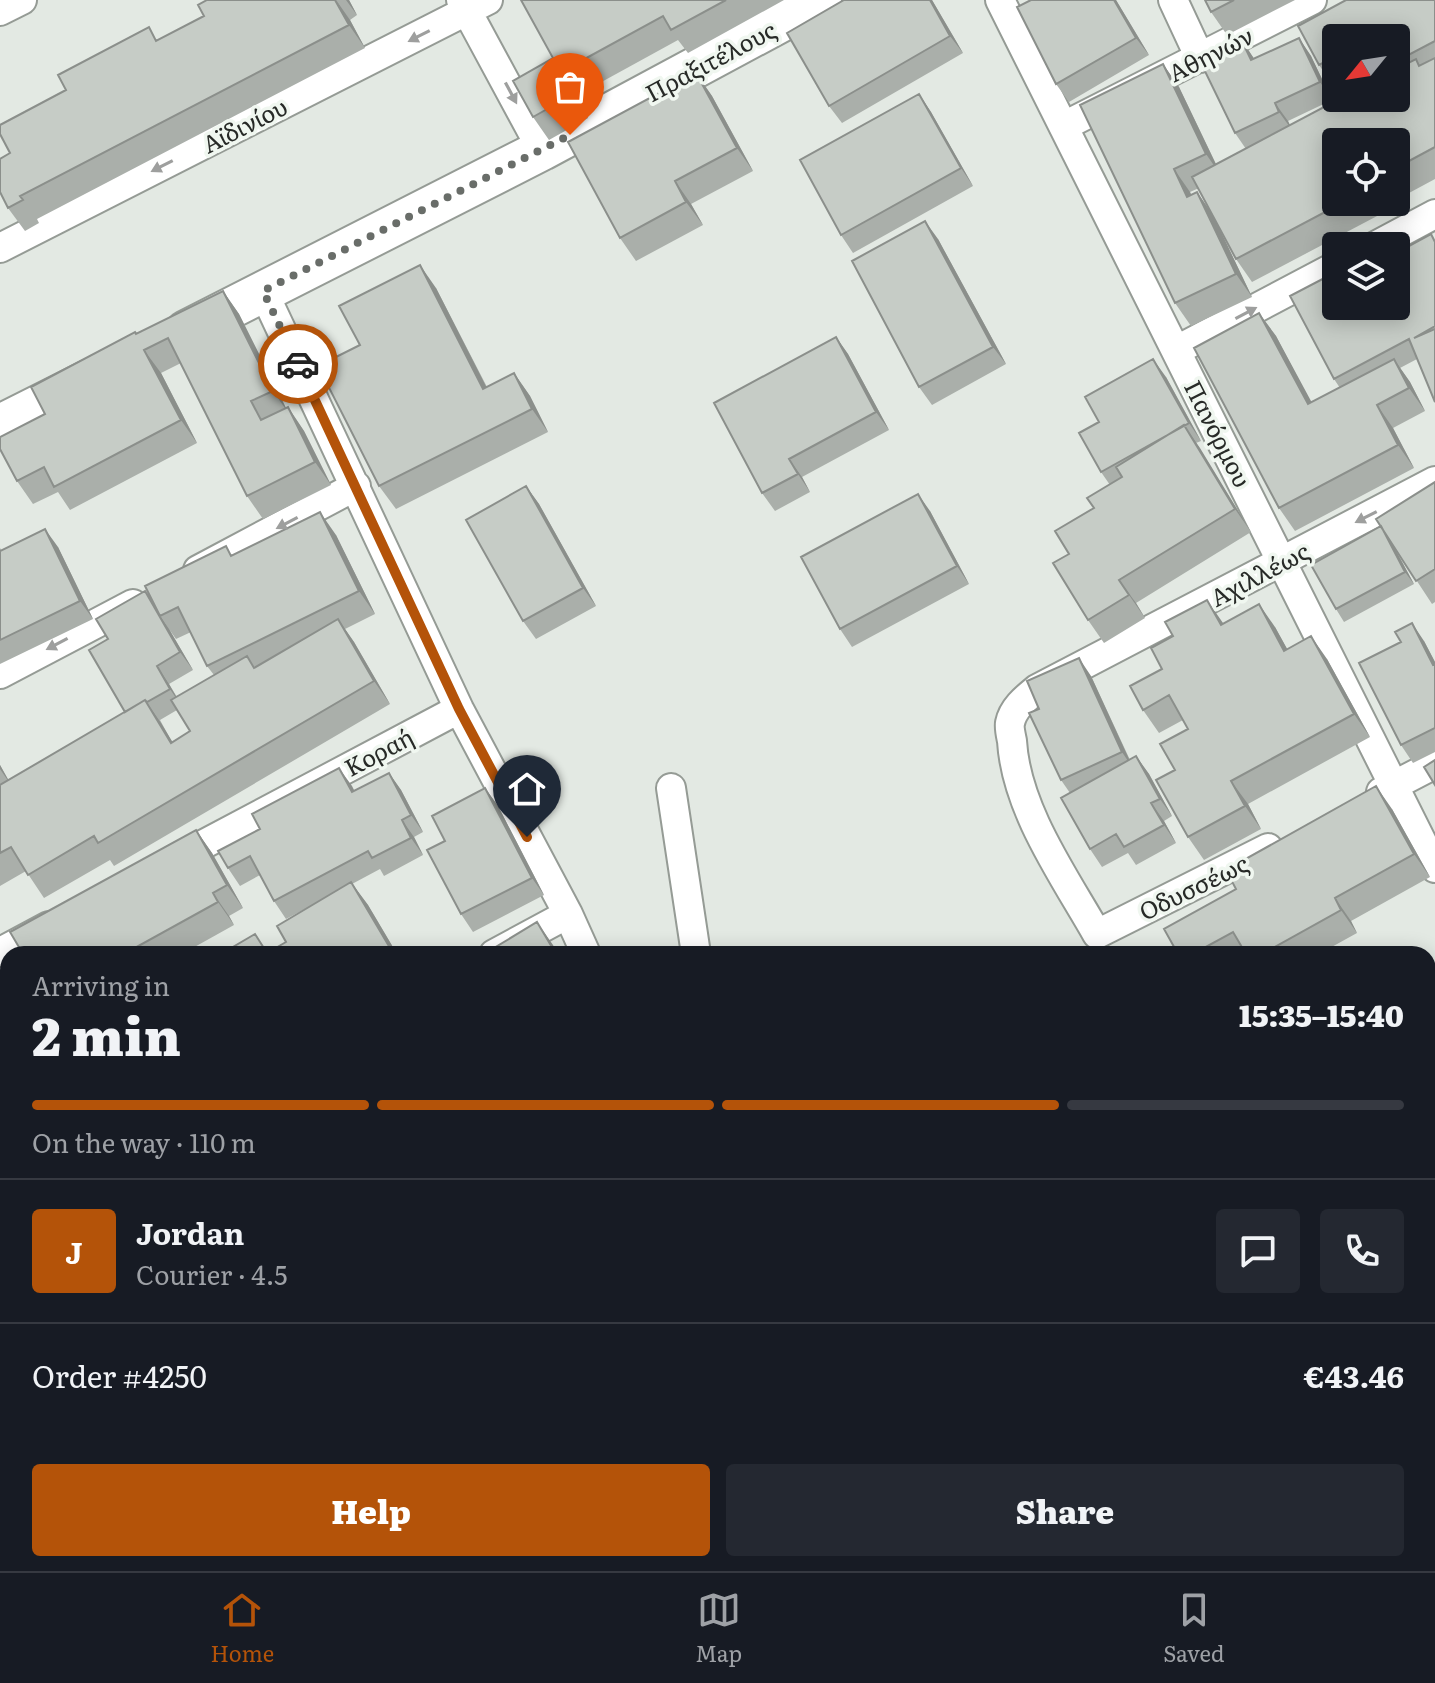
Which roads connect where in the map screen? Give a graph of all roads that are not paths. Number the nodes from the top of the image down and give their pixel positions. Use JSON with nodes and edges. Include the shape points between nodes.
{"nodes":[{"id":1,"x":22,"y":0,"type":"edge"},
{"id":2,"x":821,"y":0,"type":"edge"},
{"id":3,"x":1000,"y":0,"type":"edge"},
{"id":4,"x":1173,"y":0,"type":"edge"},
{"id":5,"x":1312,"y":0,"type":"edge"},
{"id":6,"x":472,"y":4,"type":"edge"},
{"id":7,"x":0,"y":11,"type":"edge"},
{"id":8,"x":1200,"y":58,"type":"junction"},
{"id":9,"x":1064,"y":126,"type":"junction"},
{"id":10,"x":542,"y":150,"type":"junction"},
{"id":11,"x":1435,"y":214,"type":"edge"},
{"id":12,"x":1401,"y":232,"type":"edge"},
{"id":13,"x":0,"y":248,"type":"edge"},
{"id":14,"x":1322,"y":273,"type":"edge"},
{"id":15,"x":263,"y":291,"type":"junction"},
{"id":16,"x":1177,"y":350,"type":"junction"},
{"id":17,"x":0,"y":425,"type":"edge"},
{"id":18,"x":1435,"y":481,"type":"edge"},
{"id":19,"x":356,"y":486,"type":"junction"},
{"id":20,"x":1283,"y":560,"type":"junction"},
{"id":21,"x":178,"y":580,"type":"edge"},
{"id":22,"x":151,"y":595,"type":"edge"},
{"id":23,"x":0,"y":674,"type":"edge"},
{"id":24,"x":459,"y":709,"type":"junction"},
{"id":25,"x":1435,"y":764,"type":"edge"},
{"id":26,"x":1396,"y":785,"type":"junction"},
{"id":27,"x":671,"y":788,"type":"dead end"},
{"id":28,"x":1353,"y":806,"type":"edge"},
{"id":29,"x":1296,"y":834,"type":"edge"},
{"id":30,"x":1435,"y":868,"type":"edge"},
{"id":31,"x":153,"y":871,"type":"edge"},
{"id":32,"x":568,"y":914,"type":"junction"},
{"id":33,"x":70,"y":915,"type":"edge"},
{"id":34,"x":1096,"y":944,"type":"edge"},
{"id":35,"x":11,"y":946,"type":"edge"},
{"id":36,"x":509,"y":946,"type":"edge"},
{"id":37,"x":582,"y":946,"type":"edge"},
{"id":38,"x":695,"y":946,"type":"edge"}],
"edges":[{"from":1,"to":7,"type":"street"},
{"from":2,"to":10,"type":"street","name":"Πραξιτέλους"},
{"from":3,"to":9,"type":"street","name":"Πανόρμου"},
{"from":4,"to":8,"type":"street"},
{"from":5,"to":8,"type":"street","name":"Αθηνών"},
{"from":6,"to":10,"type":"street","one_way":true},
{"from":6,"to":13,"type":"street","name":"Αϊδινίου","one_way":true},
{"from":8,"to":9,"type":"street","name":"Αθηνών"},
{"from":9,"to":16,"type":"street","name":"Πανόρμου"},
{"from":10,"to":15,"type":"street","name":"Πραξιτέλους"},
{"from":11,"to":12,"type":"street"},
{"from":16,"to":14,"type":"street","one_way":true},
{"from":15,"to":17,"type":"street","name":"Πραξιτέλους"},
{"from":15,"to":19,"type":"street"},
{"from":16,"to":20,"type":"street","name":"Πανόρμου"},
{"from":18,"to":20,"type":"street","name":"Αχιλλέως","one_way":true},
{"from":19,"to":21,"type":"street","one_way":true},
{"from":19,"to":24,"type":"street"},
{"from":20,"to":26,"type":"street","name":"Πανόρμου"},
{"from":20,"to":34,"type":"street","name":"Αχιλλέως","via":[[1037,689],[1021,702],[1010,722],[1018,786]]},
{"from":22,"to":23,"type":"street","one_way":true},
{"from":24,"to":31,"type":"street","name":"Κοραή"},
{"from":24,"to":32,"type":"street"},
{"from":25,"to":26,"type":"street"},
{"from":26,"to":28,"type":"street"},
{"from":26,"to":30,"type":"street","name":"Πανόρμου"},
{"from":27,"to":38,"type":"street"},
{"from":29,"to":34,"type":"street","name":"Οδυσσέως"},
{"from":32,"to":36,"type":"street"},
{"from":32,"to":37,"type":"street"},
{"from":33,"to":35,"type":"street"}]}
